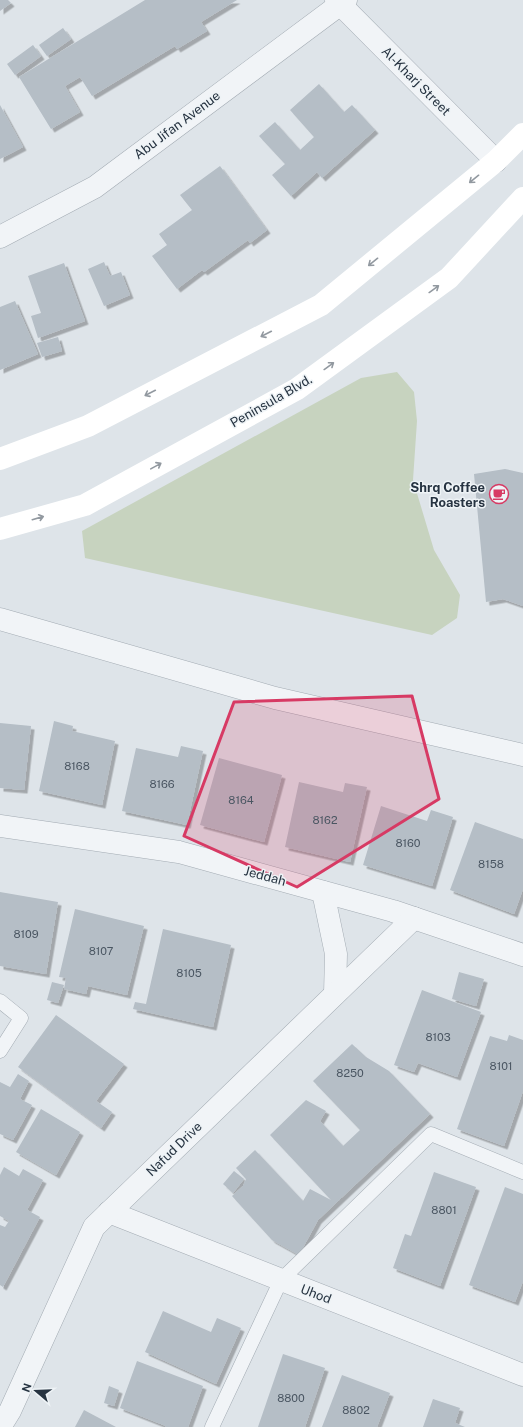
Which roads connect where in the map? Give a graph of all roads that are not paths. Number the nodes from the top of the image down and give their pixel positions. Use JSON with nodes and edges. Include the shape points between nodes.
{"nodes":[{"id":1,"x":341,"y":2,"type":"edge"},
{"id":2,"x":523,"y":134,"type":"edge"},
{"id":3,"x":496,"y":161,"type":"junction"},
{"id":4,"x":523,"y":198,"type":"edge"},
{"id":5,"x":0,"y":237,"type":"edge"},
{"id":6,"x":0,"y":459,"type":"edge"},
{"id":7,"x":0,"y":529,"type":"edge"},
{"id":8,"x":0,"y":619,"type":"edge"},
{"id":9,"x":523,"y":755,"type":"edge"},
{"id":10,"x":0,"y":826,"type":"edge"},
{"id":11,"x":323,"y":892,"type":"junction"},
{"id":12,"x":414,"y":918,"type":"junction"},
{"id":13,"x":523,"y":955,"type":"edge"},
{"id":14,"x":335,"y":994,"type":"junction"},
{"id":15,"x":0,"y":1001,"type":"edge"},
{"id":16,"x":0,"y":1051,"type":"edge"},
{"id":17,"x":523,"y":1172,"type":"edge"},
{"id":18,"x":109,"y":1212,"type":"junction"},
{"id":19,"x":281,"y":1280,"type":"junction"},
{"id":20,"x":523,"y":1375,"type":"edge"},
{"id":21,"x":0,"y":1427,"type":"edge"},
{"id":22,"x":212,"y":1427,"type":"edge"}],
"edges":[{"from":1,"to":3,"type":"street","name":"Al-Kharj Street"},
{"from":1,"to":5,"type":"street","name":"Abu Jifan Avenue","via":[[95,187]]},
{"from":2,"to":3,"type":"main road"},
{"from":3,"to":6,"type":"main road","one_way":true,"via":[[321,305],[88,426]]},
{"from":7,"to":4,"type":"main road","name":"Peninsula Blvd.","one_way":true,"via":[[85,505],[297,389],[449,278]]},
{"from":8,"to":9,"type":"street","via":[[275,698]]},
{"from":10,"to":11,"type":"street","name":"Jeddah","via":[[179,852]]},
{"from":11,"to":12,"type":"street","name":"Jeddah"},
{"from":11,"to":14,"type":"street","via":[[336,954]]},
{"from":12,"to":13,"type":"street","name":"Jeddah"},
{"from":12,"to":14,"type":"street","name":"Nafud Drive"},
{"from":14,"to":18,"type":"street","name":"Nafud Drive"},
{"from":15,"to":16,"type":"lane","via":[[20,1018]]},
{"from":17,"to":19,"type":"lane","via":[[431,1134]]},
{"from":18,"to":19,"type":"street","name":"Uhod"},
{"from":18,"to":21,"type":"street","name":"Nafud Drive","via":[[94,1227],[10,1411]]},
{"from":19,"to":20,"type":"street","name":"Uhod"},
{"from":19,"to":22,"type":"lane"}]}
